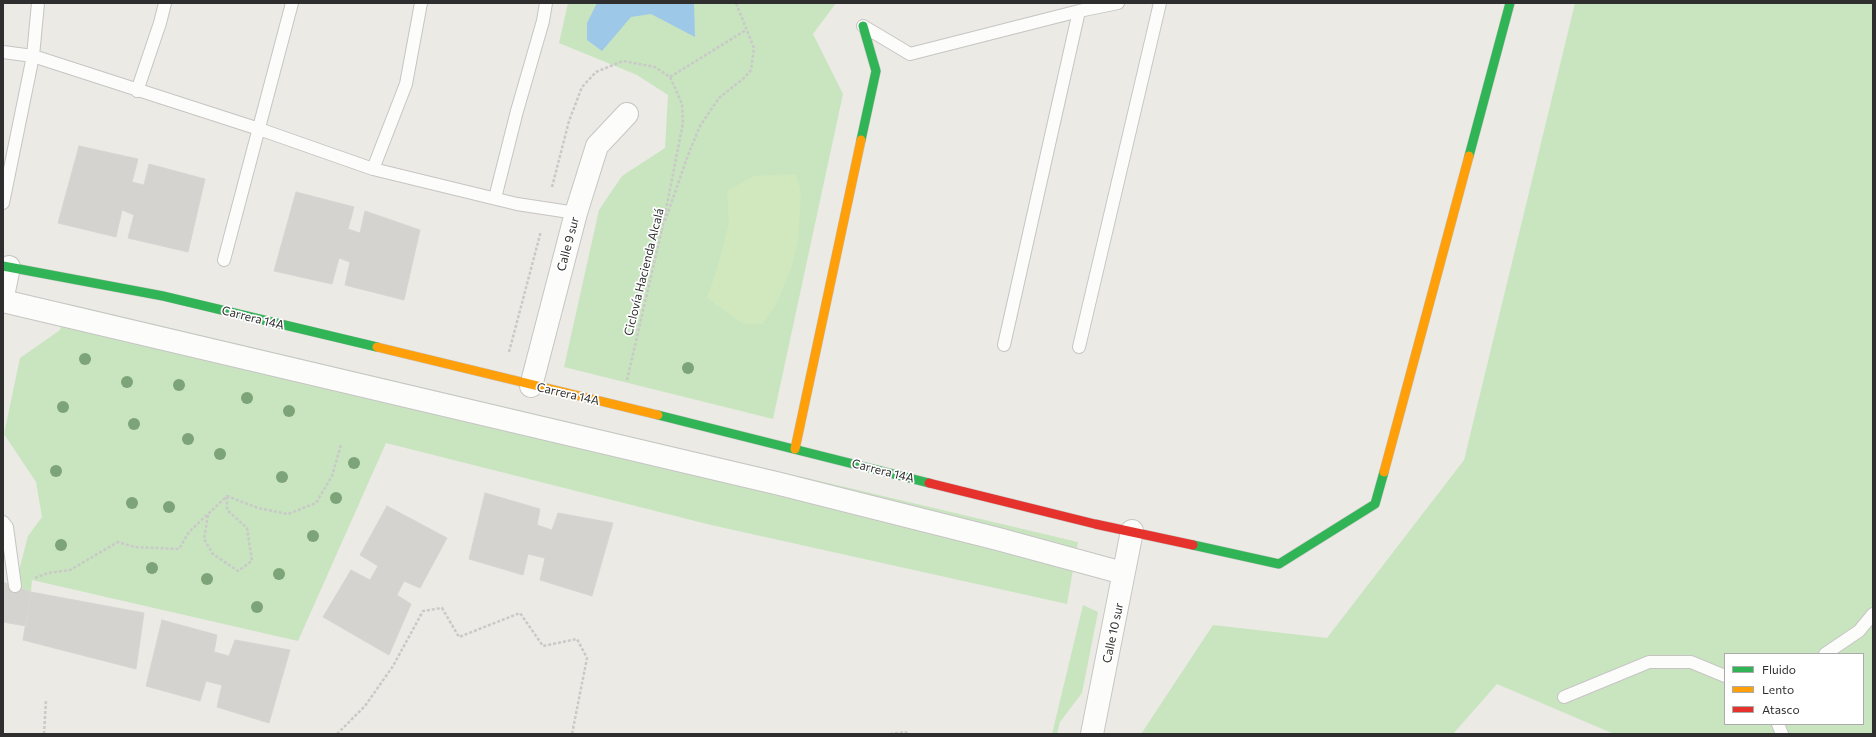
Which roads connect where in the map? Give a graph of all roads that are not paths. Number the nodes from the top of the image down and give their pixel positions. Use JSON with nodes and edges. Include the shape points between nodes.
{"nodes":[{"id":1,"x":38,"y":3,"type":"edge"},
{"id":2,"x":165,"y":3,"type":"edge"},
{"id":3,"x":292,"y":3,"type":"edge"},
{"id":4,"x":421,"y":3,"type":"edge"},
{"id":5,"x":546,"y":3,"type":"edge"},
{"id":6,"x":1118,"y":3,"type":"edge"},
{"id":7,"x":1160,"y":3,"type":"edge"},
{"id":8,"x":1510,"y":3,"type":"edge"},
{"id":9,"x":1096,"y":5,"type":"edge"},
{"id":10,"x":1079,"y":11,"type":"junction"},
{"id":11,"x":864,"y":26,"type":"joint"},
{"id":12,"x":3,"y":52,"type":"edge"},
{"id":13,"x":32,"y":56,"type":"junction"},
{"id":14,"x":137,"y":91,"type":"junction"},
{"id":15,"x":627,"y":114,"type":"dead end"},
{"id":16,"x":259,"y":129,"type":"junction"},
{"id":17,"x":373,"y":169,"type":"junction"},
{"id":18,"x":494,"y":198,"type":"junction"},
{"id":19,"x":3,"y":203,"type":"edge"},
{"id":20,"x":576,"y":213,"type":"junction"},
{"id":21,"x":224,"y":260,"type":"dead end"},
{"id":22,"x":6,"y":266,"type":"edge"},
{"id":23,"x":3,"y":296,"type":"edge"},
{"id":24,"x":3,"y":302,"type":"edge"},
{"id":25,"x":1004,"y":345,"type":"dead end"},
{"id":26,"x":1079,"y":347,"type":"dead end"},
{"id":27,"x":531,"y":386,"type":"junction"},
{"id":28,"x":795,"y":449,"type":"junction"},
{"id":29,"x":3,"y":522,"type":"edge"},
{"id":30,"x":1132,"y":531,"type":"junction"},
{"id":31,"x":1123,"y":573,"type":"junction"},
{"id":32,"x":15,"y":586,"type":"road end"},
{"id":33,"x":1873,"y":614,"type":"edge"},
{"id":34,"x":1826,"y":653,"type":"edge"},
{"id":35,"x":1724,"y":676,"type":"edge"},
{"id":36,"x":1564,"y":697,"type":"dead end"},
{"id":37,"x":1092,"y":734,"type":"edge"}],
"edges":[{"from":1,"to":13,"type":"lane"},
{"from":2,"to":14,"type":"lane"},
{"from":3,"to":16,"type":"lane"},
{"from":4,"to":17,"type":"lane","via":[[406,84]]},
{"from":5,"to":18,"type":"lane"},
{"from":6,"to":9,"type":"lane"},
{"from":7,"to":26,"type":"lane"},
{"from":8,"to":30,"type":"street","name":"Carrera 14A","via":[[1375,504],[1279,564]]},
{"from":9,"to":10,"type":"lane"},
{"from":10,"to":11,"type":"lane","via":[[910,54]]},
{"from":10,"to":25,"type":"lane"},
{"from":11,"to":28,"type":"street","via":[[876,71]]},
{"from":12,"to":13,"type":"lane"},
{"from":13,"to":14,"type":"lane"},
{"from":13,"to":19,"type":"lane"},
{"from":14,"to":16,"type":"lane"},
{"from":15,"to":20,"type":"street","name":"Calle 9 sur","via":[[597,146]]},
{"from":16,"to":17,"type":"lane"},
{"from":16,"to":21,"type":"lane"},
{"from":17,"to":18,"type":"lane"},
{"from":18,"to":20,"type":"lane"},
{"from":20,"to":27,"type":"street","name":"Calle 9 sur"},
{"from":22,"to":23,"type":"street"},
{"from":22,"to":27,"type":"street","name":"Carrera 14A","via":[[163,296]]},
{"from":24,"to":31,"type":"street","via":[[780,484]]},
{"from":27,"to":28,"type":"street","name":"Carrera 14A"},
{"from":28,"to":30,"type":"street","name":"Carrera 14A"},
{"from":29,"to":32,"type":"lane","via":[[6,527]]},
{"from":30,"to":31,"type":"street","name":"Calle 10 sur"},
{"from":31,"to":37,"type":"street","name":"Calle 10 sur"},
{"from":33,"to":34,"type":"lane","via":[[1859,631]]},
{"from":35,"to":36,"type":"lane","via":[[1691,662],[1649,662]]}]}
